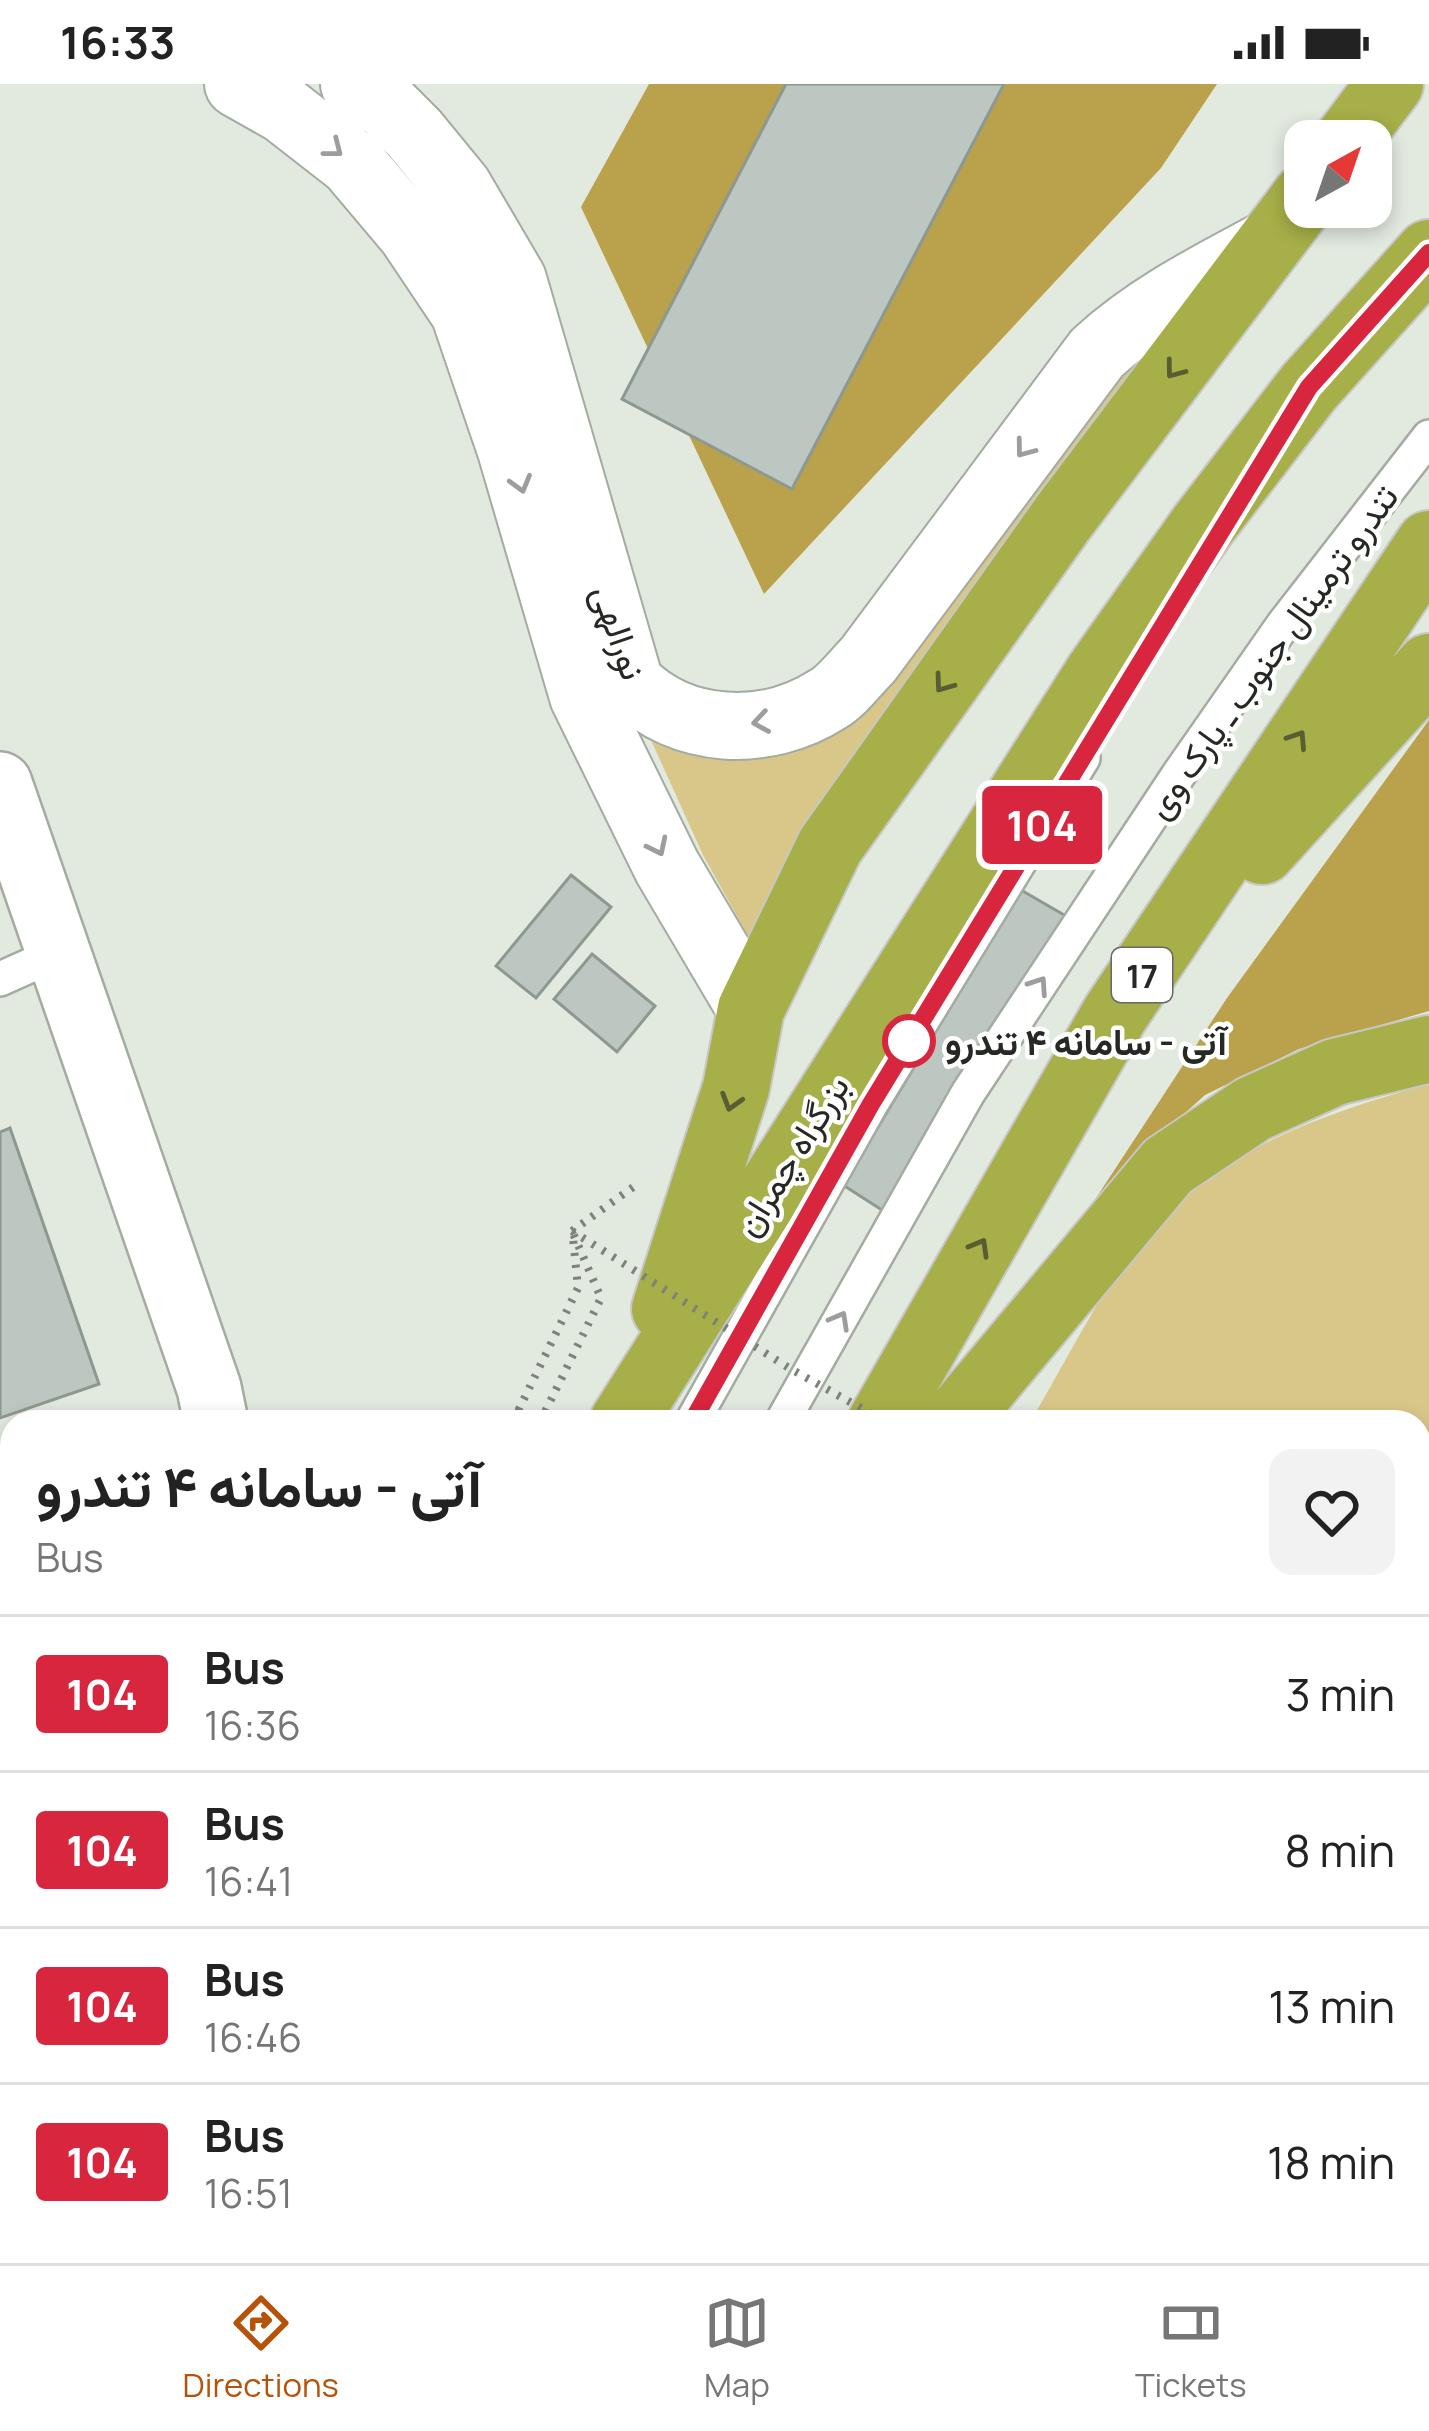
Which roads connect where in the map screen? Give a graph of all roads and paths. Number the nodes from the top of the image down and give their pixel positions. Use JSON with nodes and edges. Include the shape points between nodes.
{"nodes":[{"id":1,"x":238,"y":84,"type":"edge"},
{"id":2,"x":1390,"y":84,"type":"edge"},
{"id":3,"x":373,"y":92,"type":"edge"},
{"id":4,"x":1363,"y":120,"type":"edge"},
{"id":5,"x":459,"y":188,"type":"junction"},
{"id":6,"x":1284,"y":223,"type":"edge"},
{"id":7,"x":1284,"y":225,"type":"edge"},
{"id":8,"x":411,"y":233,"type":"junction"},
{"id":9,"x":1429,"y":254,"type":"edge"},
{"id":10,"x":1429,"y":437,"type":"edge"},
{"id":11,"x":1429,"y":544,"type":"edge"},
{"id":12,"x":1429,"y":667,"type":"edge"},
{"id":13,"x":0,"y":784,"type":"edge"},
{"id":14,"x":58,"y":953,"type":"junction"},
{"id":15,"x":0,"y":979,"type":"edge"},
{"id":16,"x":752,"y":1010,"type":"junction"},
{"id":17,"x":1115,"y":1014,"type":"junction"},
{"id":18,"x":1429,"y":1049,"type":"edge"},
{"id":19,"x":644,"y":1180,"type":"dead end"},
{"id":20,"x":572,"y":1231,"type":"junction"},
{"id":21,"x":214,"y":1410,"type":"edge"},
{"id":22,"x":519,"y":1410,"type":"edge"},
{"id":23,"x":546,"y":1410,"type":"edge"},
{"id":24,"x":652,"y":1410,"type":"edge"},
{"id":25,"x":653,"y":1410,"type":"edge"},
{"id":26,"x":789,"y":1410,"type":"edge"},
{"id":27,"x":862,"y":1410,"type":"edge"},
{"id":28,"x":890,"y":1410,"type":"edge"},
{"id":29,"x":964,"y":1410,"type":"edge"}],
"edges":[{"from":1,"to":8,"type":"street","name":"نورالهی","one_way":true,"via":[[352,163]]},
{"from":2,"to":4,"type":"highway"},
{"from":3,"to":5,"type":"street","name":"نورالهی"},
{"from":6,"to":5,"type":"street","name":"نورالهی","one_way":true,"via":[[1097,353],[868,660],[831,698],[768,723],[715,727],[653,706],[630,683],[514,280]]},
{"from":5,"to":8,"type":"street"},
{"from":7,"to":16,"type":"highway","one_way":true,"via":[[1062,519],[830,847]]},
{"from":8,"to":16,"type":"street","name":"نورالهی","one_way":true,"via":[[464,312],[583,696],[667,867]]},
{"from":9,"to":25,"type":"highway","name":"بزرگراه چمران","via":[[1309,387],[1099,672]]},
{"from":26,"to":10,"type":"lane","name":"تندرو ترمینال جنوب ـ پارک وی","one_way":true,"via":[[968,1093],[1283,625]]},
{"from":17,"to":11,"type":"highway","number":"17","one_way":true},
{"from":12,"to":17,"type":"highway"},
{"from":13,"to":14,"type":"street"},
{"from":14,"to":15,"type":"lane"},
{"from":14,"to":21,"type":"street"},
{"from":16,"to":24,"type":"highway","one_way":true},
{"from":28,"to":17,"type":"highway","number":"17","one_way":true},
{"from":18,"to":29,"type":"highway","via":[[1334,1072],[1252,1109],[1168,1166]]},
{"from":19,"to":20,"type":"path"},
{"from":20,"to":22,"type":"path","via":[[578,1288]]},
{"from":20,"to":23,"type":"path","via":[[601,1298]]},
{"from":20,"to":27,"type":"path","bridge":true}]}
